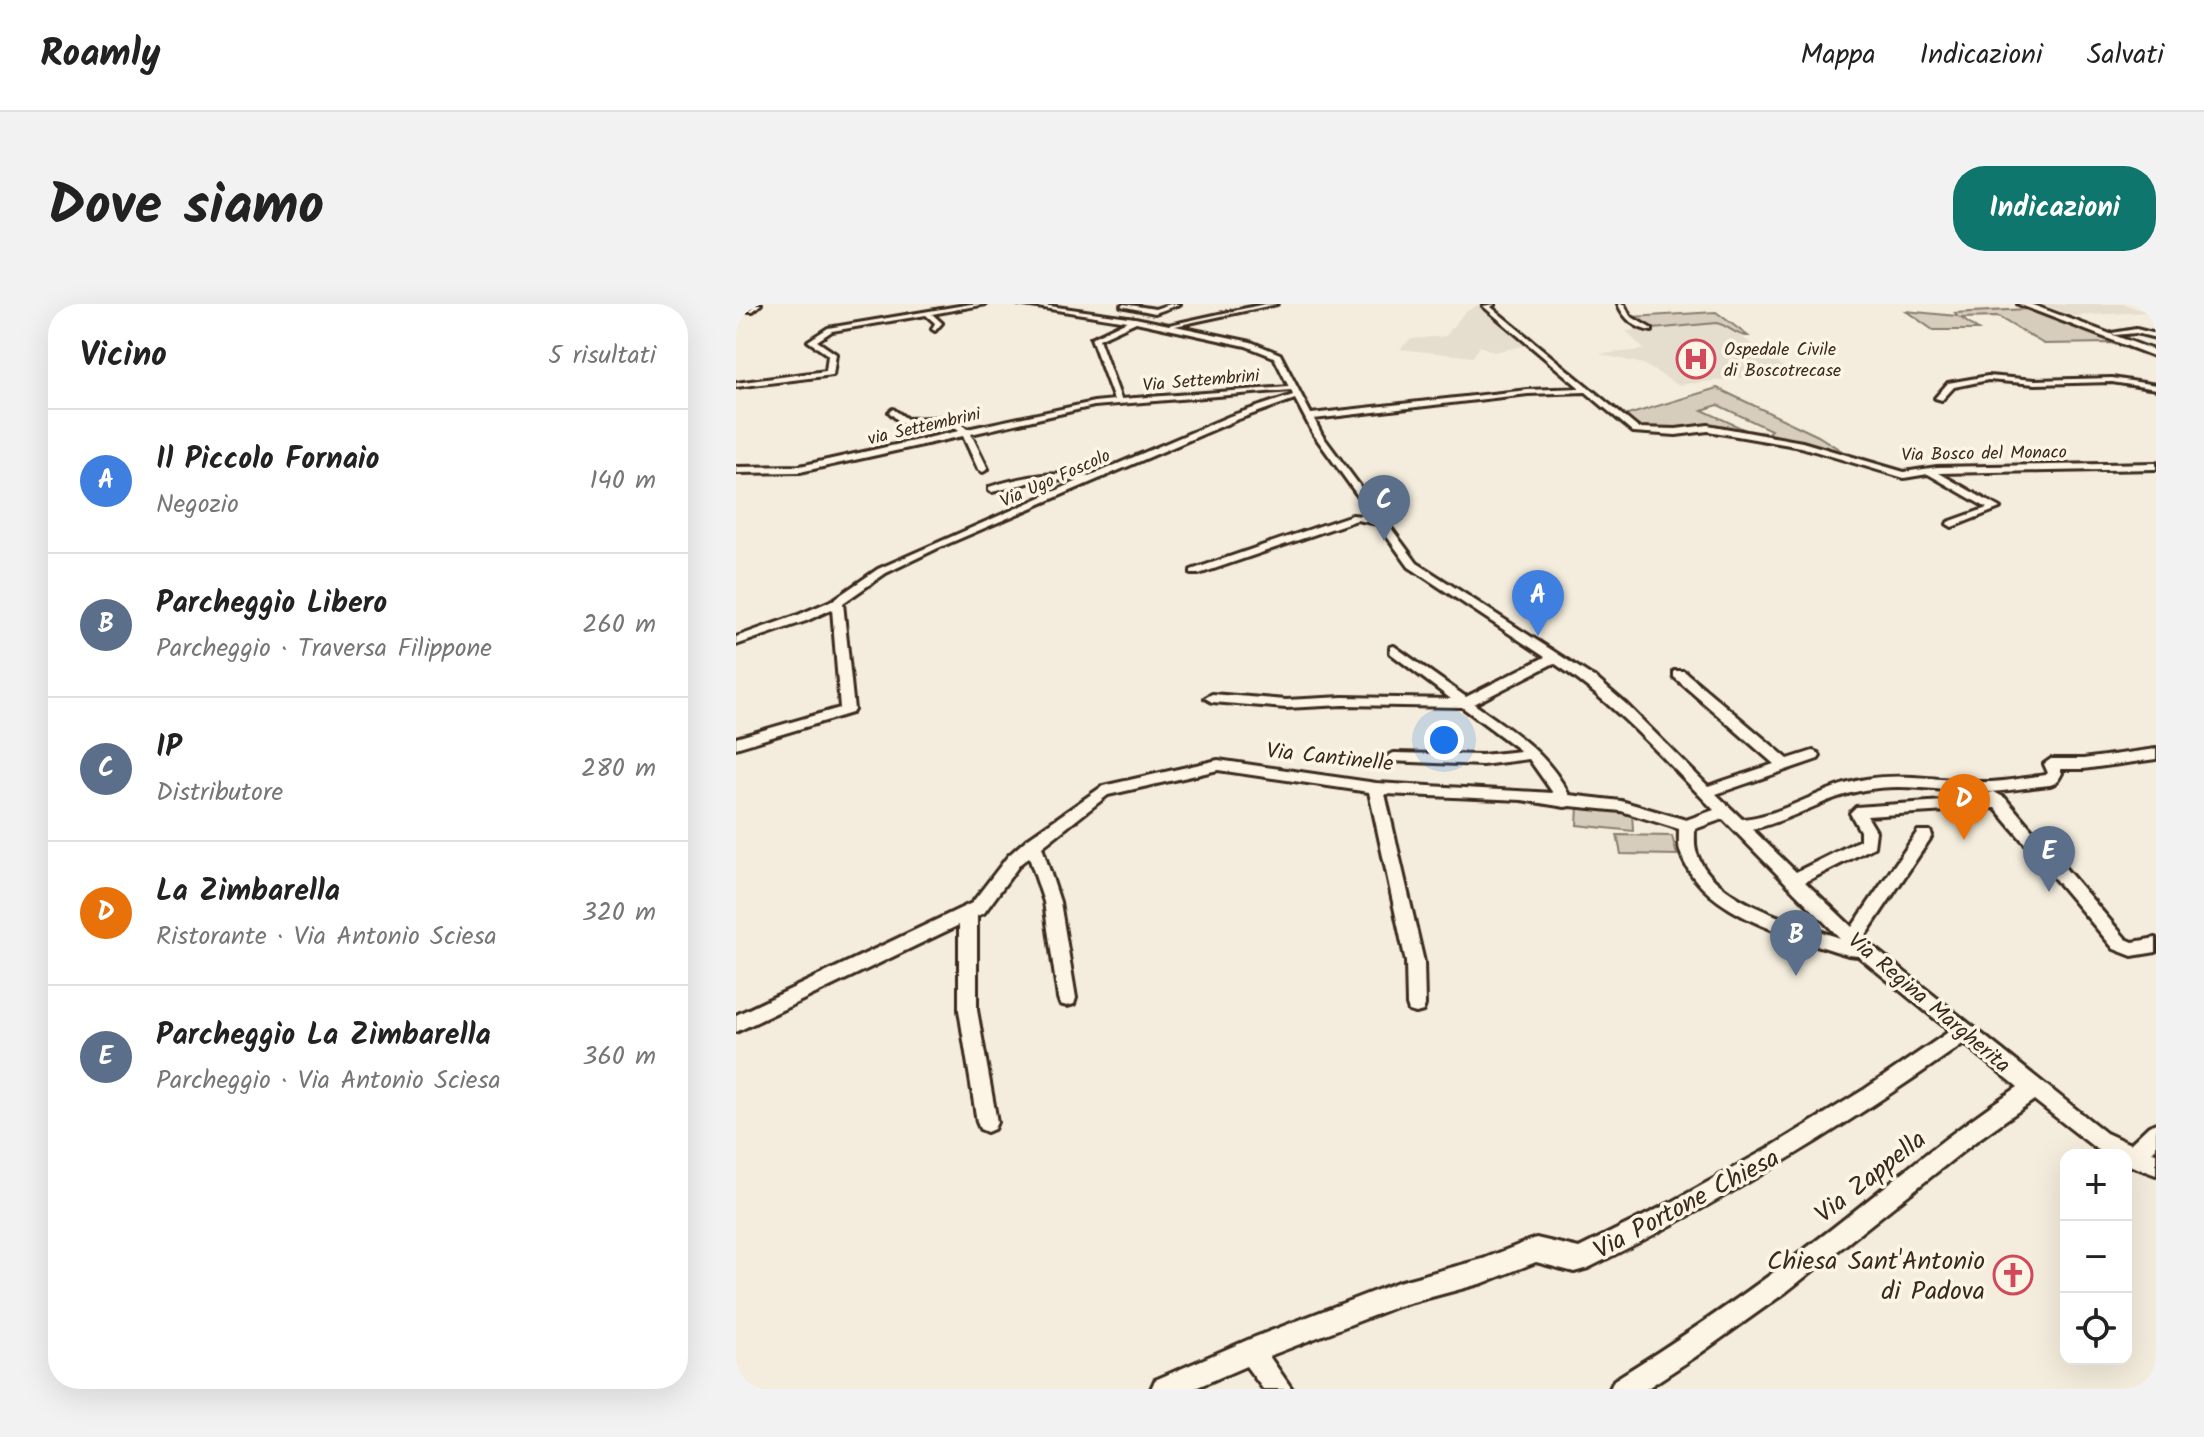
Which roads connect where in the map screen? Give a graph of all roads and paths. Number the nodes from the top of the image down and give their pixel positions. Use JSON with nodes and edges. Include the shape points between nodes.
{"nodes":[{"id":1,"x":758,"y":304,"type":"edge"},
{"id":2,"x":983,"y":304,"type":"edge"},
{"id":3,"x":1021,"y":304,"type":"edge"},
{"id":4,"x":1177,"y":304,"type":"edge"},
{"id":5,"x":1207,"y":304,"type":"edge"},
{"id":6,"x":1274,"y":304,"type":"edge"},
{"id":7,"x":1492,"y":304,"type":"edge"},
{"id":8,"x":1621,"y":304,"type":"edge"},
{"id":9,"x":2022,"y":304,"type":"edge"},
{"id":10,"x":2031,"y":304,"type":"edge"},
{"id":11,"x":1126,"y":305,"type":"edge"},
{"id":12,"x":1142,"y":305,"type":"edge"},
{"id":13,"x":751,"y":310,"type":"dead end"},
{"id":14,"x":928,"y":314,"type":"junction"},
{"id":15,"x":1104,"y":315,"type":"junction"},
{"id":16,"x":1228,"y":315,"type":"junction"},
{"id":17,"x":1135,"y":320,"type":"junction"},
{"id":18,"x":1163,"y":327,"type":"junction"},
{"id":19,"x":935,"y":329,"type":"dead end"},
{"id":20,"x":1650,"y":330,"type":"dead end"},
{"id":21,"x":2115,"y":333,"type":"dead end"},
{"id":22,"x":2156,"y":336,"type":"edge"},
{"id":23,"x":2156,"y":352,"type":"edge"},
{"id":24,"x":1281,"y":365,"type":"junction"},
{"id":25,"x":736,"y":385,"type":"edge"},
{"id":26,"x":2156,"y":387,"type":"edge"},
{"id":27,"x":1586,"y":390,"type":"junction"},
{"id":28,"x":1289,"y":393,"type":"junction"},
{"id":29,"x":1229,"y":395,"type":"junction"},
{"id":30,"x":1939,"y":398,"type":"dead end"},
{"id":31,"x":1118,"y":401,"type":"junction"},
{"id":32,"x":1268,"y":405,"type":"junction"},
{"id":33,"x":893,"y":412,"type":"dead end"},
{"id":34,"x":1307,"y":417,"type":"junction"},
{"id":35,"x":966,"y":433,"type":"junction"},
{"id":36,"x":2156,"y":466,"type":"edge"},
{"id":37,"x":983,"y":469,"type":"dead end"},
{"id":38,"x":736,"y":470,"type":"edge"},
{"id":39,"x":1930,"y":471,"type":"junction"},
{"id":40,"x":1089,"y":480,"type":"junction"},
{"id":41,"x":992,"y":489,"type":"dead end"},
{"id":42,"x":1382,"y":522,"type":"junction"},
{"id":43,"x":1952,"y":524,"type":"dead end"},
{"id":44,"x":1195,"y":572,"type":"dead end"},
{"id":45,"x":837,"y":602,"type":"junction"},
{"id":46,"x":736,"y":641,"type":"edge"},
{"id":47,"x":1394,"y":650,"type":"dead end"},
{"id":48,"x":1555,"y":657,"type":"junction"},
{"id":49,"x":1679,"y":674,"type":"dead end"},
{"id":50,"x":1212,"y":698,"type":"dead end"},
{"id":51,"x":1465,"y":703,"type":"junction"},
{"id":52,"x":736,"y":743,"type":"edge"},
{"id":53,"x":1533,"y":753,"type":"junction"},
{"id":54,"x":2156,"y":754,"type":"edge"},
{"id":55,"x":1813,"y":756,"type":"dead end"},
{"id":56,"x":1394,"y":758,"type":"dead end"},
{"id":57,"x":1785,"y":765,"type":"junction"},
{"id":58,"x":1981,"y":787,"type":"junction"},
{"id":59,"x":1376,"y":788,"type":"junction"},
{"id":60,"x":1705,"y":792,"type":"junction"},
{"id":61,"x":1565,"y":802,"type":"junction"},
{"id":62,"x":2000,"y":802,"type":"junction"},
{"id":63,"x":1725,"y":812,"type":"junction"},
{"id":64,"x":1737,"y":825,"type":"junction"},
{"id":65,"x":1687,"y":826,"type":"junction"},
{"id":66,"x":1924,"y":835,"type":"dead end"},
{"id":67,"x":1033,"y":843,"type":"junction"},
{"id":68,"x":1792,"y":881,"type":"junction"},
{"id":69,"x":968,"y":914,"type":"junction"},
{"id":70,"x":1858,"y":944,"type":"junction"},
{"id":71,"x":2156,"y":945,"type":"edge"},
{"id":72,"x":1067,"y":998,"type":"dead end"},
{"id":73,"x":1416,"y":1005,"type":"dead end"},
{"id":74,"x":736,"y":1024,"type":"edge"},
{"id":75,"x":1964,"y":1032,"type":"junction"},
{"id":76,"x":2033,"y":1089,"type":"junction"},
{"id":77,"x":987,"y":1122,"type":"dead end"},
{"id":78,"x":2156,"y":1133,"type":"edge"},
{"id":79,"x":2133,"y":1156,"type":"junction"},
{"id":80,"x":2156,"y":1164,"type":"edge"},
{"id":81,"x":1250,"y":1351,"type":"junction"},
{"id":82,"x":1164,"y":1389,"type":"edge"},
{"id":83,"x":1279,"y":1389,"type":"edge"},
{"id":84,"x":1623,"y":1389,"type":"edge"}],
"edges":[{"from":1,"to":13,"type":"street"},
{"from":2,"to":14,"type":"street"},
{"from":3,"to":15,"type":"street"},
{"from":4,"to":12,"type":"street","via":[[1155,311]]},
{"from":5,"to":16,"type":"street"},
{"from":6,"to":16,"type":"street"},
{"from":7,"to":27,"type":"street","name":"Via Bosco del Monaco","via":[[1486,306]]},
{"from":8,"to":20,"type":"street","via":[[1627,317]]},
{"from":9,"to":23,"type":"highway"},
{"from":10,"to":23,"type":"highway"},
{"from":11,"to":12,"type":"street"},
{"from":11,"to":15,"type":"street"},
{"from":14,"to":19,"type":"street","via":[[939,323]]},
{"from":14,"to":25,"type":"street","via":[[819,333],[812,343],[832,354],[832,371],[825,375]]},
{"from":15,"to":17,"type":"street"},
{"from":16,"to":18,"type":"street"},
{"from":17,"to":18,"type":"street"},
{"from":17,"to":31,"type":"street","via":[[1095,336]]},
{"from":18,"to":24,"type":"street","via":[[1262,348],[1277,356]]},
{"from":21,"to":22,"type":"street"},
{"from":24,"to":28,"type":"street"},
{"from":24,"to":34,"type":"street"},
{"from":26,"to":30,"type":"street","via":[[2112,380],[1988,378],[1951,385]]},
{"from":27,"to":34,"type":"street"},
{"from":27,"to":39,"type":"street","name":"Via Bosco del Monaco","via":[[1636,430],[1708,428],[1802,445],[1904,475]]},
{"from":28,"to":29,"type":"street","name":"Via Settembrini"},
{"from":28,"to":32,"type":"street","name":"Via Ugo Foscolo"},
{"from":28,"to":34,"type":"street"},
{"from":29,"to":31,"type":"street","name":"Via Settembrini"},
{"from":29,"to":32,"type":"street"},
{"from":31,"to":35,"type":"street","name":"via Settembrini"},
{"from":32,"to":40,"type":"street","name":"Via Ugo Foscolo"},
{"from":33,"to":35,"type":"street","via":[[905,422],[950,419]]},
{"from":34,"to":42,"type":"street","name":"Via Regina Margherita"},
{"from":35,"to":37,"type":"street"},
{"from":35,"to":38,"type":"street","name":"via Settembrini","via":[[800,469]]},
{"from":36,"to":39,"type":"street","name":"Via Bosco del Monaco"},
{"from":39,"to":43,"type":"street","via":[[1995,508]]},
{"from":40,"to":41,"type":"street","via":[[1036,475]]},
{"from":40,"to":45,"type":"street","name":"Via Ugo Foscolo","via":[[882,571]]},
{"from":42,"to":44,"type":"street","via":[[1356,517]]},
{"from":42,"to":48,"type":"street","name":"Via Regina Margherita","via":[[1420,570]]},
{"from":45,"to":46,"type":"street","name":"Via Ugo Foscolo"},
{"from":45,"to":52,"type":"street","via":[[847,710]]},
{"from":47,"to":51,"type":"street"},
{"from":48,"to":51,"type":"street"},
{"from":48,"to":60,"type":"street","name":"Via Regina Margherita","via":[[1621,707]]},
{"from":49,"to":57,"type":"street"},
{"from":50,"to":51,"type":"street","via":[[1286,704]]},
{"from":51,"to":53,"type":"street"},
{"from":53,"to":56,"type":"street","via":[[1485,759]]},
{"from":53,"to":61,"type":"street","via":[[1551,771]]},
{"from":54,"to":58,"type":"street","via":[[2051,764],[2055,773],[2050,780]]},
{"from":55,"to":57,"type":"street"},
{"from":57,"to":60,"type":"street"},
{"from":58,"to":62,"type":"street"},
{"from":58,"to":64,"type":"street","via":[[1863,784],[1789,814]]},
{"from":59,"to":61,"type":"street","name":"Via Cantinelle"},
{"from":59,"to":67,"type":"street","name":"Via Cantinelle","via":[[1211,766],[1103,791]]},
{"from":59,"to":73,"type":"street","via":[[1415,962]]},
{"from":60,"to":63,"type":"street","name":"Via Regina Margherita"},
{"from":61,"to":65,"type":"street","name":"Via Cantinelle","via":[[1621,806]]},
{"from":62,"to":68,"type":"street","via":[[1861,811],[1868,843]]},
{"from":62,"to":71,"type":"street","via":[[2120,944],[2132,949]]},
{"from":63,"to":64,"type":"street","name":"Via Regina Margherita"},
{"from":63,"to":65,"type":"street"},
{"from":64,"to":68,"type":"street","name":"Via Regina Margherita"},
{"from":65,"to":70,"type":"street","via":[[1687,854],[1720,896],[1848,948]]},
{"from":66,"to":70,"type":"street"},
{"from":67,"to":69,"type":"street","name":"Via Cantinelle","via":[[1000,876],[987,900]]},
{"from":67,"to":72,"type":"street","via":[[1050,890]]},
{"from":68,"to":70,"type":"street","name":"Via Regina Margherita"},
{"from":69,"to":74,"type":"street","name":"Via Cantinelle"},
{"from":69,"to":77,"type":"street","via":[[968,1010]]},
{"from":70,"to":75,"type":"street","name":"Via Regina Margherita"},
{"from":75,"to":76,"type":"street","name":"Via Regina Margherita"},
{"from":75,"to":81,"type":"street","name":"Via Portone Chiesa","via":[[1767,1161],[1580,1260],[1568,1262],[1545,1249],[1536,1250],[1398,1294]]},
{"from":76,"to":79,"type":"street","name":"Via Regina Margherita","via":[[2099,1140]]},
{"from":76,"to":84,"type":"street","name":"Via Zappella","via":[[1682,1353]]},
{"from":78,"to":79,"type":"street"},
{"from":79,"to":80,"type":"street","name":"Via Regina Margherita"},
{"from":81,"to":82,"type":"street","name":"Via Portone Chiesa"},
{"from":81,"to":83,"type":"street"}]}
